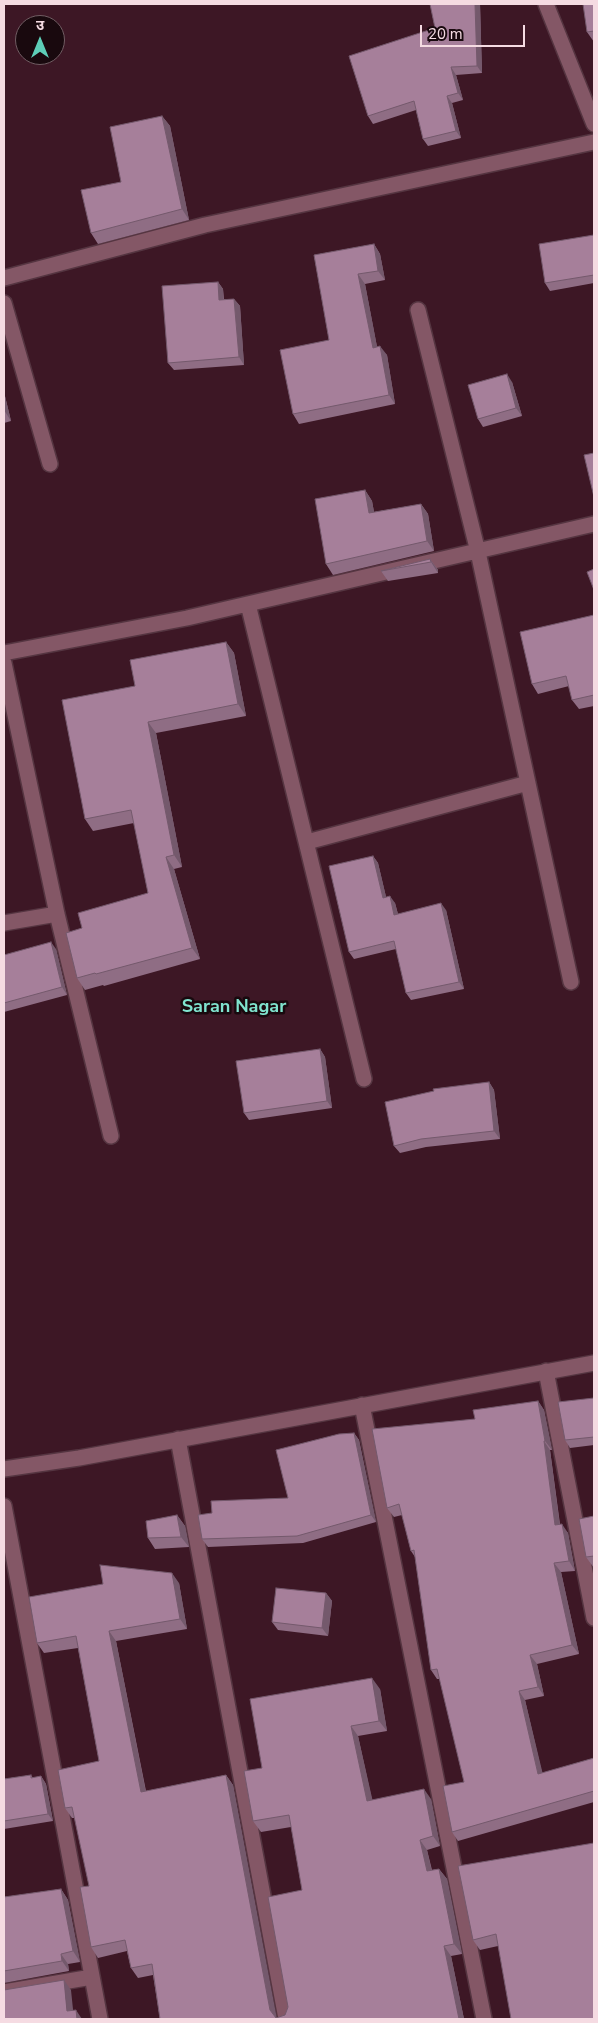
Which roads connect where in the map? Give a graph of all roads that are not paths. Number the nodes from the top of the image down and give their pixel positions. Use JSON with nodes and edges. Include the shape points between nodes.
{"nodes":[{"id":1,"x":546,"y":4,"type":"edge"},
{"id":2,"x":594,"y":124,"type":"edge"},
{"id":3,"x":594,"y":142,"type":"edge"},
{"id":4,"x":4,"y":278,"type":"edge"},
{"id":5,"x":4,"y":303,"type":"edge"},
{"id":6,"x":418,"y":310,"type":"dead end"},
{"id":7,"x":50,"y":464,"type":"dead end"},
{"id":8,"x":594,"y":524,"type":"edge"},
{"id":9,"x":478,"y":552,"type":"junction"},
{"id":10,"x":248,"y":604,"type":"junction"},
{"id":11,"x":4,"y":653,"type":"edge"},
{"id":12,"x":4,"y":663,"type":"edge"},
{"id":13,"x":528,"y":783,"type":"junction"},
{"id":14,"x":306,"y":842,"type":"junction"},
{"id":15,"x":57,"y":914,"type":"junction"},
{"id":16,"x":4,"y":924,"type":"edge"},
{"id":17,"x":571,"y":982,"type":"dead end"},
{"id":18,"x":364,"y":1079,"type":"dead end"},
{"id":19,"x":111,"y":1136,"type":"dead end"},
{"id":20,"x":594,"y":1363,"type":"edge"},
{"id":21,"x":546,"y":1371,"type":"junction"},
{"id":22,"x":362,"y":1406,"type":"junction"},
{"id":23,"x":178,"y":1439,"type":"junction"},
{"id":24,"x":4,"y":1469,"type":"edge"},
{"id":25,"x":4,"y":1506,"type":"edge"},
{"id":26,"x":594,"y":1618,"type":"edge"},
{"id":27,"x":92,"y":1977,"type":"junction"},
{"id":28,"x":4,"y":1992,"type":"edge"},
{"id":29,"x":100,"y":2019,"type":"edge"},
{"id":30,"x":286,"y":2019,"type":"edge"},
{"id":31,"x":484,"y":2019,"type":"edge"}],
"edges":[{"from":1,"to":2,"type":"street"},
{"from":3,"to":4,"type":"street","via":[[206,225]]},
{"from":5,"to":7,"type":"street"},
{"from":6,"to":9,"type":"street"},
{"from":8,"to":9,"type":"street"},
{"from":9,"to":10,"type":"street"},
{"from":9,"to":13,"type":"street"},
{"from":10,"to":11,"type":"street"},
{"from":10,"to":14,"type":"street"},
{"from":12,"to":15,"type":"street"},
{"from":13,"to":14,"type":"street"},
{"from":13,"to":17,"type":"street"},
{"from":14,"to":18,"type":"street"},
{"from":15,"to":16,"type":"street"},
{"from":15,"to":19,"type":"street"},
{"from":20,"to":21,"type":"street"},
{"from":21,"to":22,"type":"street"},
{"from":21,"to":26,"type":"street"},
{"from":22,"to":23,"type":"street"},
{"from":22,"to":31,"type":"street"},
{"from":23,"to":24,"type":"street"},
{"from":23,"to":30,"type":"street"},
{"from":25,"to":27,"type":"street"},
{"from":27,"to":28,"type":"street"},
{"from":27,"to":29,"type":"street"}]}
